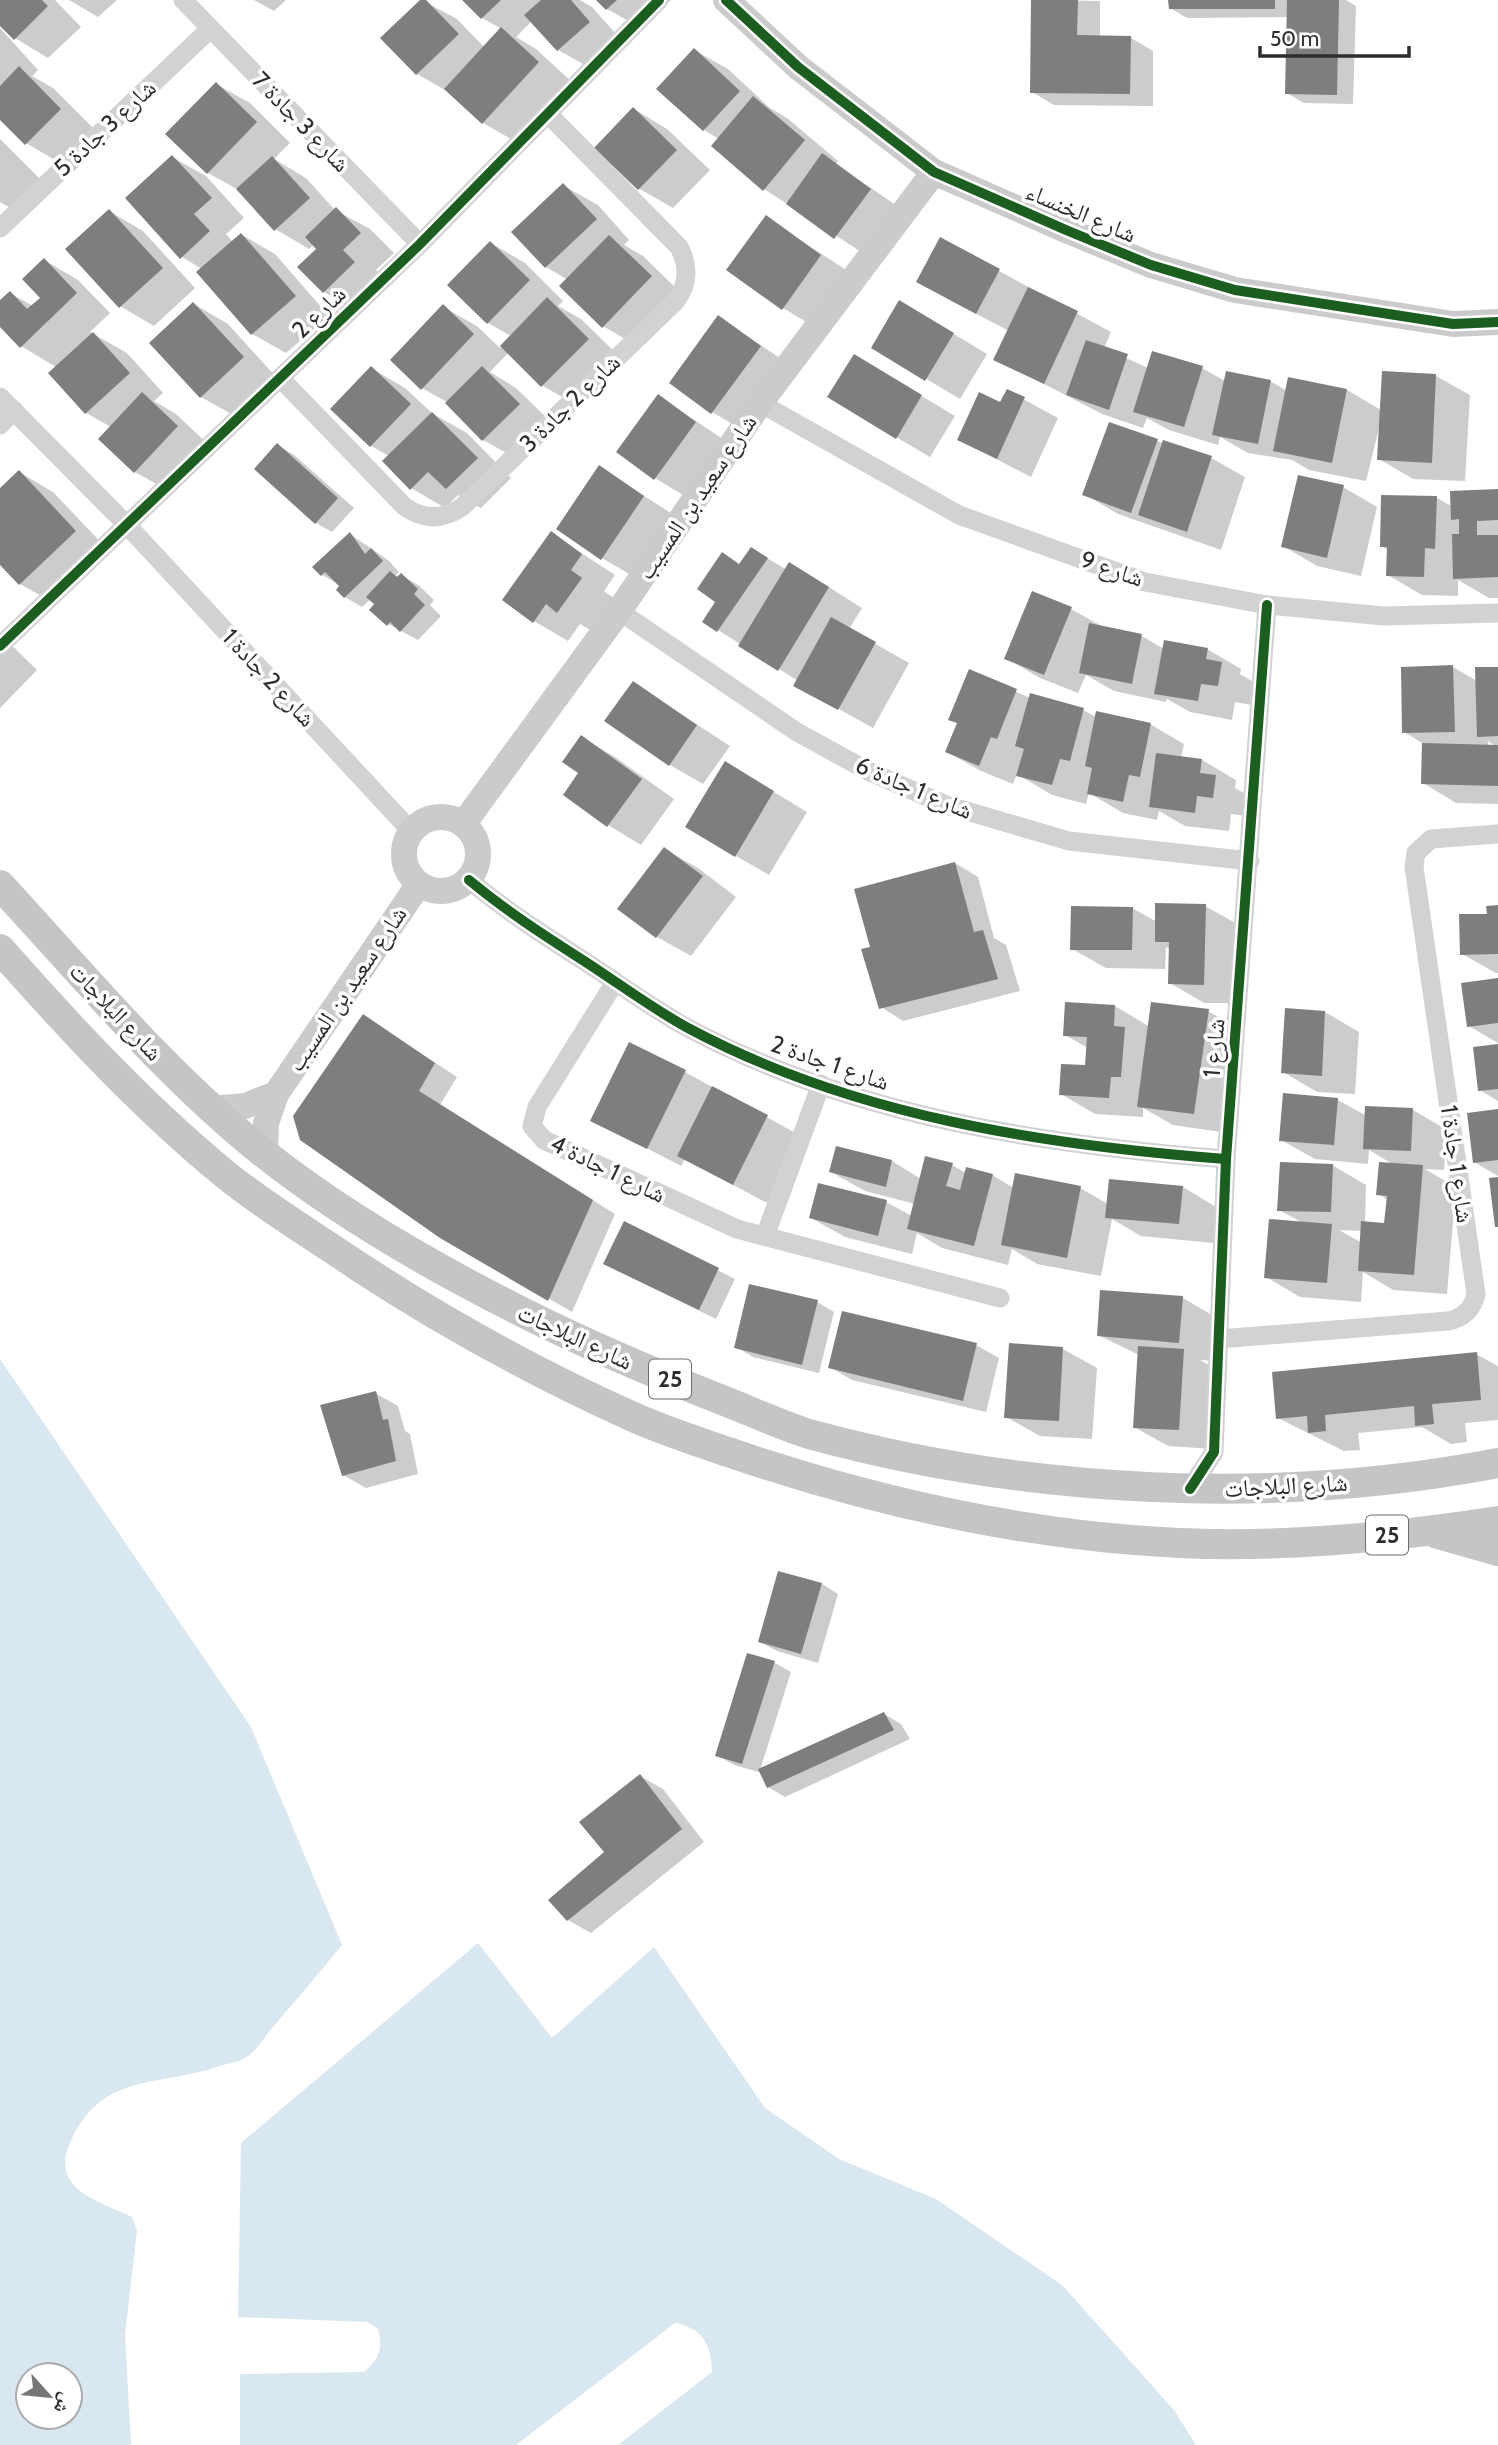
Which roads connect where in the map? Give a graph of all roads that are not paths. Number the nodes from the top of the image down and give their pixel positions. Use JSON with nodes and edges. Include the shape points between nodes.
{"nodes":[{"id":1,"x":183,"y":0,"type":"edge"},
{"id":2,"x":659,"y":0,"type":"edge"},
{"id":3,"x":726,"y":0,"type":"edge"},
{"id":4,"x":210,"y":29,"type":"junction"},
{"id":5,"x":548,"y":114,"type":"junction"},
{"id":6,"x":934,"y":172,"type":"junction"},
{"id":7,"x":0,"y":228,"type":"edge"},
{"id":8,"x":420,"y":244,"type":"junction"},
{"id":9,"x":1493,"y":325,"type":"edge"},
{"id":10,"x":280,"y":378,"type":"junction"},
{"id":11,"x":761,"y":403,"type":"junction"},
{"id":12,"x":4,"y":411,"type":"edge"},
{"id":13,"x":126,"y":524,"type":"junction"},
{"id":14,"x":1267,"y":604,"type":"junction"},
{"id":15,"x":619,"y":611,"type":"junction"},
{"id":16,"x":1498,"y":612,"type":"edge"},
{"id":17,"x":0,"y":646,"type":"edge"},
{"id":18,"x":464,"y":823,"type":"junction"},
{"id":19,"x":411,"y":831,"type":"junction"},
{"id":20,"x":1498,"y":834,"type":"edge"},
{"id":21,"x":1250,"y":861,"type":"junction"},
{"id":22,"x":468,"y":880,"type":"junction"},
{"id":23,"x":419,"y":884,"type":"junction"},
{"id":24,"x":0,"y":885,"type":"edge"},
{"id":25,"x":0,"y":949,"type":"edge"},
{"id":26,"x":615,"y":982,"type":"junction"},
{"id":27,"x":821,"y":1084,"type":"junction"},
{"id":28,"x":276,"y":1094,"type":"junction"},
{"id":29,"x":212,"y":1109,"type":"junction"},
{"id":30,"x":265,"y":1154,"type":"junction"},
{"id":31,"x":1226,"y":1159,"type":"junction"},
{"id":32,"x":765,"y":1236,"type":"junction"},
{"id":33,"x":999,"y":1298,"type":"dead end"},
{"id":34,"x":1219,"y":1339,"type":"junction"},
{"id":35,"x":1497,"y":1463,"type":"edge"},
{"id":36,"x":1190,"y":1489,"type":"junction"},
{"id":37,"x":1498,"y":1521,"type":"edge"},
{"id":38,"x":1432,"y":1532,"type":"junction"},
{"id":39,"x":1498,"y":1551,"type":"edge"}],
"edges":[{"from":1,"to":4,"type":"street","name":"شارع 3 جادة 7"},
{"from":2,"to":5,"type":"street","name":"شارع 2"},
{"from":3,"to":6,"type":"street","name":"شارع الخنساء","via":[[798,67]]},
{"from":4,"to":7,"type":"street","name":"شارع 3 جادة 5"},
{"from":4,"to":8,"type":"street","name":"شارع 3 جادة 7"},
{"from":5,"to":8,"type":"street","name":"شارع 2"},
{"from":5,"to":10,"type":"street","name":"شارع 2 جادة 3","via":[[679,247],[687,278],[675,302],[462,507],[438,517],[405,507]]},
{"from":6,"to":9,"type":"street","name":"شارع الخنساء","via":[[1151,265],[1235,290],[1452,324]]},
{"from":6,"to":11,"type":"street","name":"شارع سعيد بن المسيب"},
{"from":8,"to":10,"type":"street","name":"شارع 2"},
{"from":10,"to":13,"type":"street","name":"شارع 2"},
{"from":11,"to":14,"type":"street","name":"شارع 9","via":[[959,515],[1145,582]]},
{"from":11,"to":15,"type":"street","name":"شارع سعيد بن المسيب"},
{"from":12,"to":13,"type":"street","name":"شارع 2 جادة 1"},
{"from":13,"to":17,"type":"street","name":"شارع 2"},
{"from":13,"to":19,"type":"street","name":"شارع 2 جادة 1"},
{"from":14,"to":16,"type":"street","name":"شارع 9","via":[[1384,616]]},
{"from":14,"to":21,"type":"street","name":"شارع 1"},
{"from":15,"to":18,"type":"street","name":"شارع سعيد بن المسيب"},
{"from":15,"to":21,"type":"street","name":"شارع 1 جادة 6","via":[[797,732],[868,771],[946,805],[1069,841]]},
{"from":18,"to":19,"type":"street","via":[[436,817]]},
{"from":18,"to":22,"type":"street","via":[[479,850]]},
{"from":19,"to":23,"type":"street","via":[[404,860]]},
{"from":20,"to":34,"type":"street","name":"شارع 1 جادة 1","via":[[1431,839],[1414,859],[1474,1302],[1464,1315],[1448,1321]]},
{"from":21,"to":31,"type":"street","name":"شارع 1"},
{"from":22,"to":23,"type":"street","via":[[450,891],[429,890]]},
{"from":22,"to":26,"type":"street","name":"شارع 1 جادة 2","via":[[545,939]]},
{"from":23,"to":28,"type":"street","name":"شارع سعيد بن المسيب"},
{"from":24,"to":29,"type":"main road","name":"شارع البلاجات","number":"25","via":[[170,1070]]},
{"from":25,"to":38,"type":"main road","name":"شارع البلاجات","number":"25","via":[[135,1092],[268,1206],[447,1324],[632,1417],[845,1488],[971,1516],[1088,1535],[1228,1544]]},
{"from":26,"to":27,"type":"street","name":"شارع 1 جادة 2","via":[[687,1028]]},
{"from":26,"to":32,"type":"street","name":"شارع 1 جادة 4","via":[[537,1107],[532,1126],[544,1140],[721,1222]]},
{"from":27,"to":31,"type":"street","name":"شارع 1 جادة 2","via":[[980,1128],[1075,1144]]},
{"from":27,"to":32,"type":"street"},
{"from":28,"to":29,"type":"street","name":"شارع سعيد بن المسيب","via":[[245,1106]]},
{"from":28,"to":30,"type":"street","name":"شارع سعيد بن المسيب","via":[[266,1123]]},
{"from":29,"to":30,"type":"main road","name":"شارع البلاجات","number":"25"},
{"from":30,"to":36,"type":"main road","name":"شارع البلاجات","number":"25","via":[[393,1240],[477,1289],[626,1362],[804,1432],[927,1463]]},
{"from":31,"to":34,"type":"street","name":"شارع 1"},
{"from":32,"to":33,"type":"street","name":"شارع 1 جادة 4"},
{"from":34,"to":36,"type":"street","name":"شارع 1","via":[[1214,1452]]},
{"from":35,"to":36,"type":"main road","name":"شارع البلاجات","number":"25","via":[[1443,1474],[1321,1486]]},
{"from":37,"to":38,"type":"main road","name":"شارع البلاجات","number":"25"},
{"from":38,"to":39,"type":"main road"}]}
